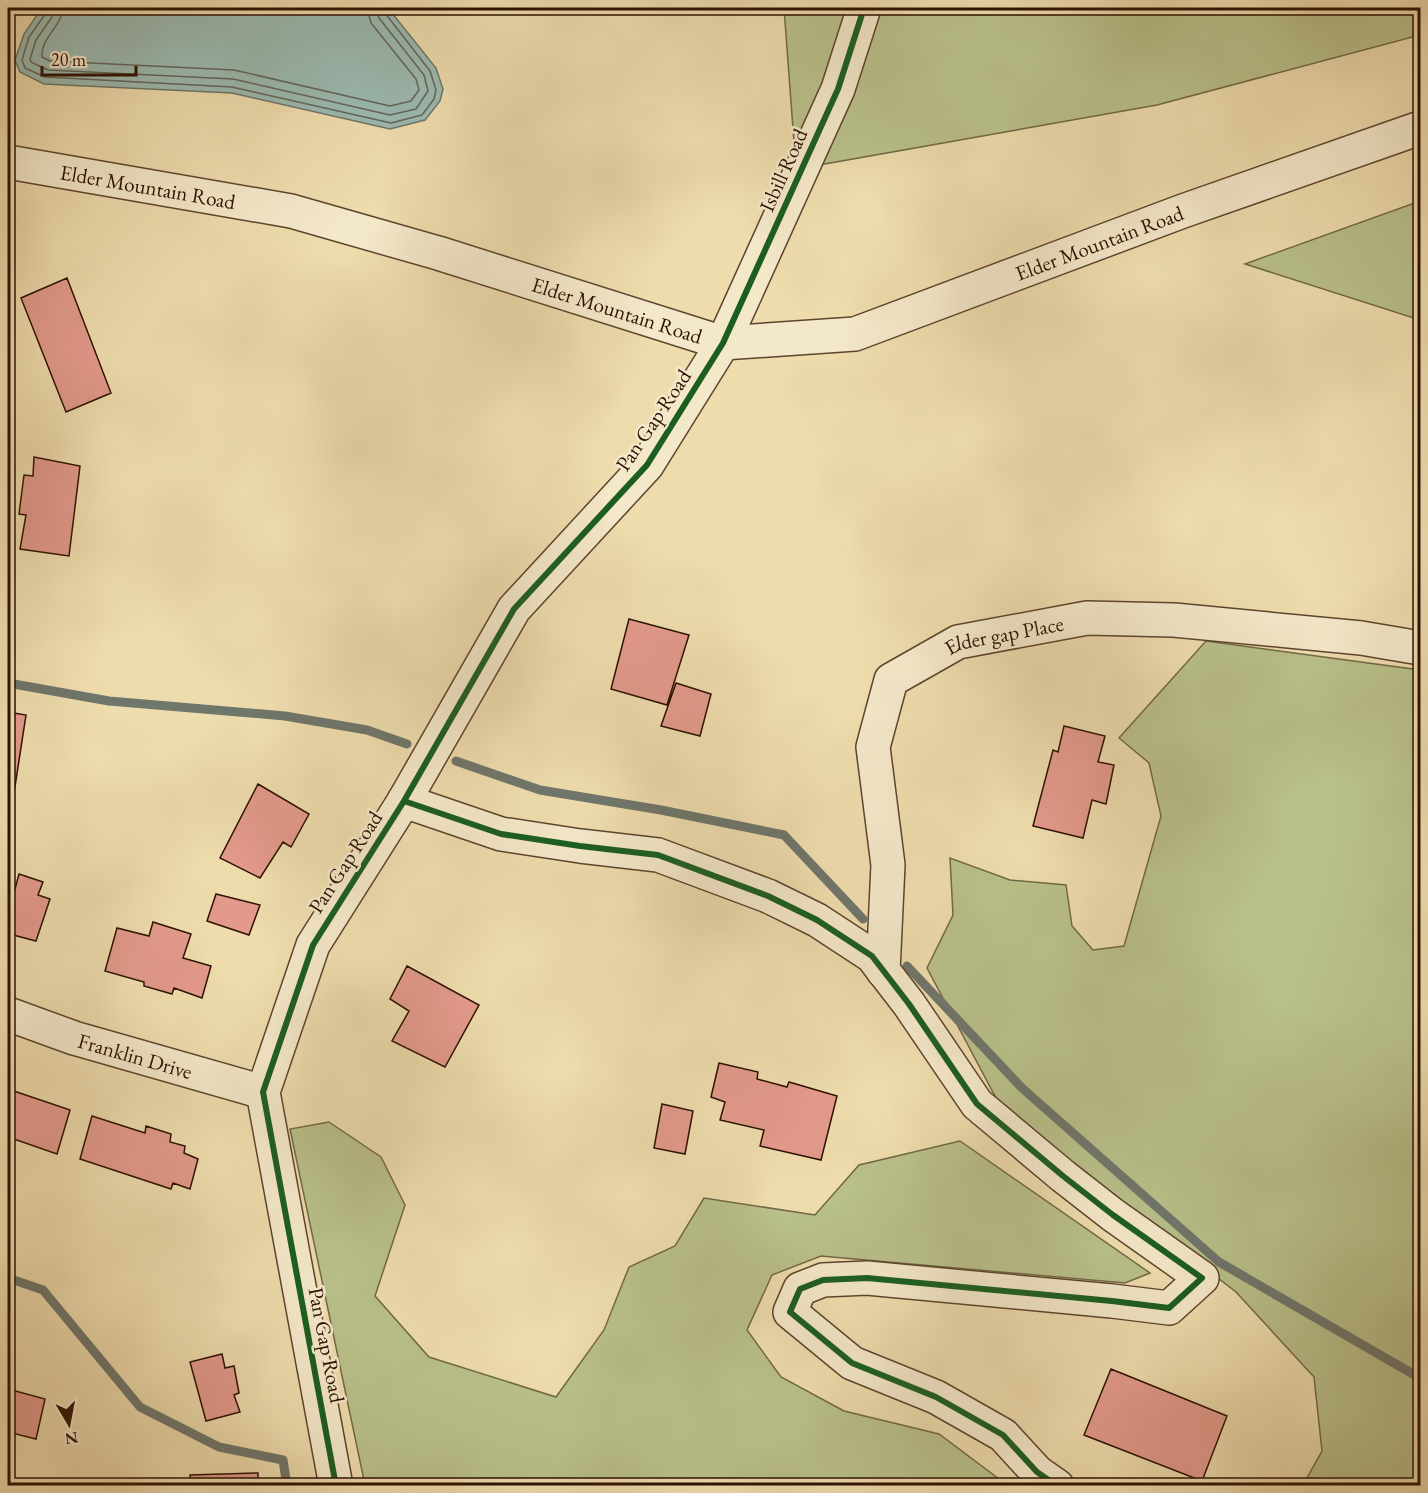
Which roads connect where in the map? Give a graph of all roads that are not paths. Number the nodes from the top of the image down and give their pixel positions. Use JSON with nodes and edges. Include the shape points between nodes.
{"nodes":[{"id":1,"x":864,"y":8,"type":"edge"},
{"id":2,"x":1420,"y":128,"type":"edge"},
{"id":3,"x":8,"y":162,"type":"edge"},
{"id":4,"x":723,"y":343,"type":"junction"},
{"id":5,"x":1420,"y":648,"type":"edge"},
{"id":6,"x":404,"y":801,"type":"junction"},
{"id":7,"x":883,"y":971,"type":"junction"},
{"id":8,"x":8,"y":1014,"type":"edge"},
{"id":9,"x":263,"y":1092,"type":"junction"},
{"id":10,"x":336,"y":1485,"type":"edge"},
{"id":11,"x":1058,"y":1485,"type":"edge"}],
"edges":[{"from":1,"to":4,"type":"street","name":"Isbill Road","via":[[838,89]]},
{"from":2,"to":4,"type":"street","name":"Elder Mountain Road","via":[[1183,211],[855,334]]},
{"from":3,"to":4,"type":"street","name":"Elder Mountain Road","via":[[291,211]]},
{"from":4,"to":6,"type":"street","name":"Pan Gap Road","via":[[647,465],[514,609]]},
{"from":5,"to":7,"type":"street","name":"Elder gap Place","via":[[1361,638],[1174,620],[1087,618],[958,642],[891,680],[873,747],[888,865]]},
{"from":6,"to":7,"type":"street","via":[[501,834],[658,855],[768,896],[817,920],[872,956]]},
{"from":6,"to":9,"type":"street","name":"Pan Gap Road","via":[[315,940]]},
{"from":7,"to":11,"type":"street","via":[[977,1104],[1063,1176],[1202,1278],[1168,1308],[867,1278],[823,1280],[800,1289],[790,1312],[852,1363],[936,1397],[1003,1435],[1037,1472]]},
{"from":8,"to":9,"type":"street","name":"Franklin Drive","via":[[74,1038]]},
{"from":9,"to":10,"type":"street","name":"Pan Gap Road"}]}
